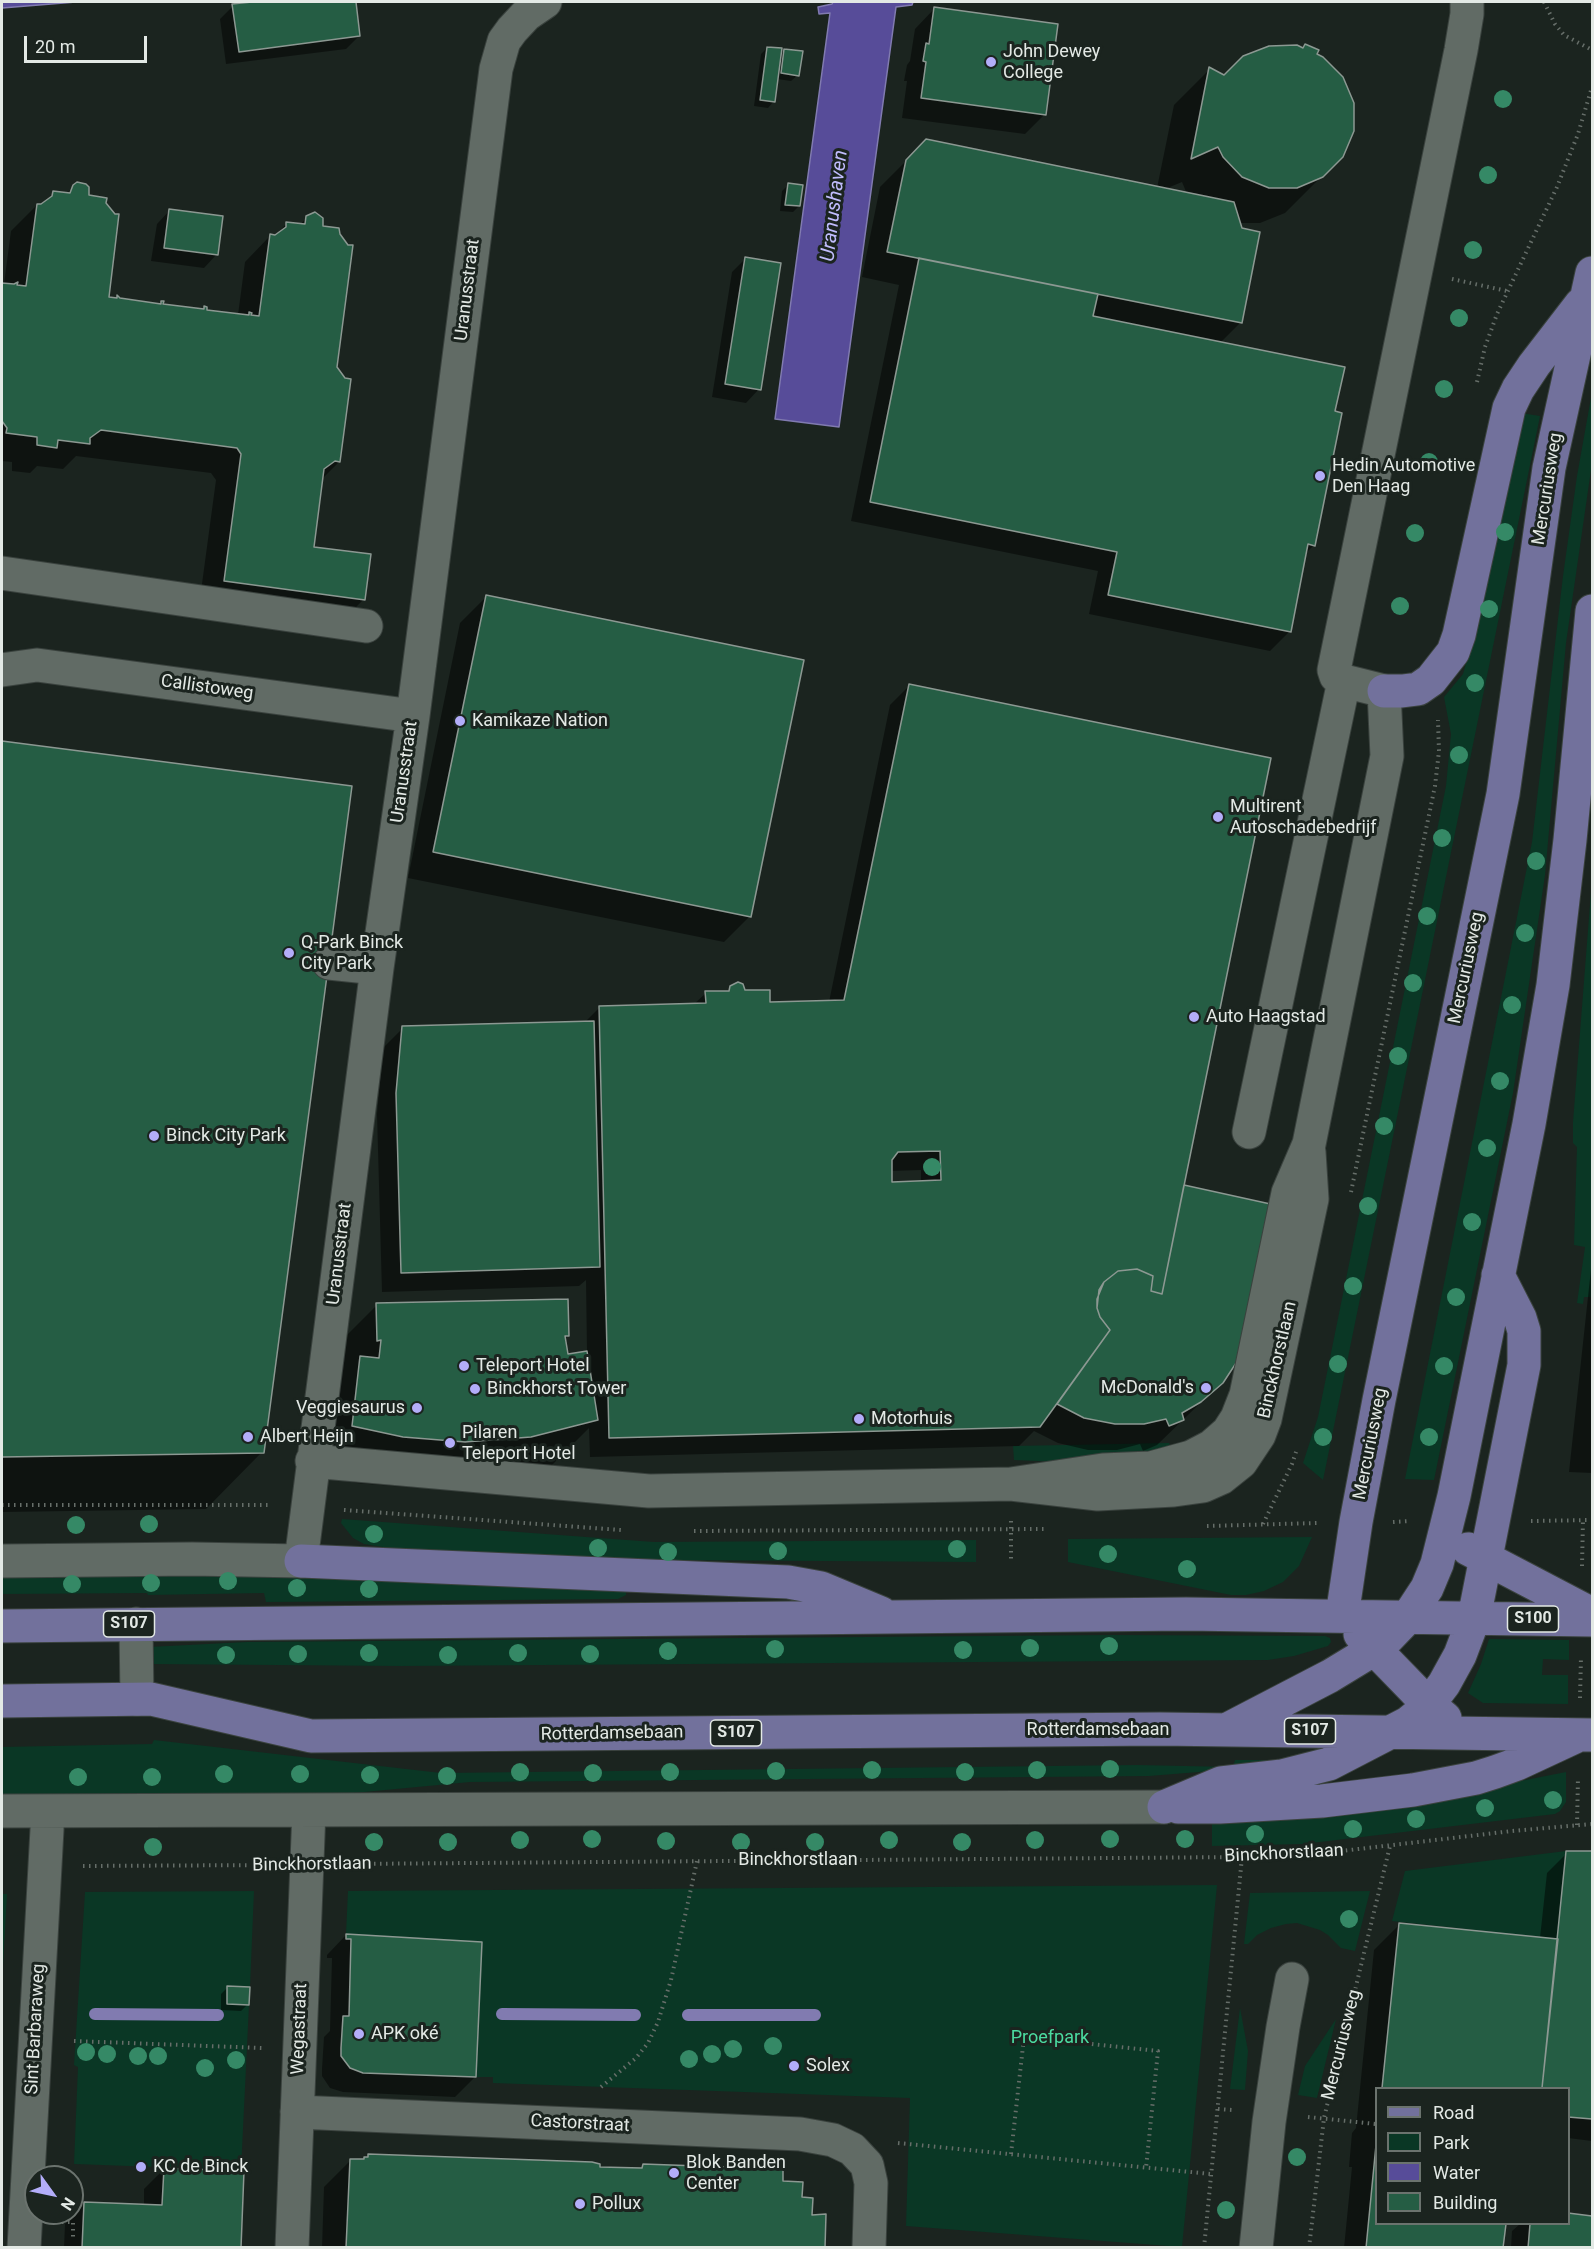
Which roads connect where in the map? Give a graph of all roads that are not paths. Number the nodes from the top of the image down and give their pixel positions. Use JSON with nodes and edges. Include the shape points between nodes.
{"nodes":[{"id":1,"x":545,"y":2,"type":"edge"},
{"id":2,"x":1467,"y":2,"type":"edge"},
{"id":3,"x":1590,"y":285,"type":"edge"},
{"id":4,"x":2,"y":573,"type":"edge"},
{"id":5,"x":1593,"y":611,"type":"edge"},
{"id":6,"x":366,"y":626,"type":"dead end"},
{"id":7,"x":2,"y":670,"type":"edge"},
{"id":8,"x":1340,"y":672,"type":"junction"},
{"id":9,"x":1384,"y":691,"type":"junction"},
{"id":10,"x":413,"y":716,"type":"junction"},
{"id":11,"x":329,"y":963,"type":"dead end"},
{"id":12,"x":376,"y":968,"type":"junction"},
{"id":13,"x":1249,"y":1132,"type":"dead end"},
{"id":14,"x":1498,"y":1275,"type":"junction"},
{"id":15,"x":312,"y":1461,"type":"junction"},
{"id":16,"x":1445,"y":1537,"type":"junction"},
{"id":17,"x":1486,"y":1559,"type":"junction"},
{"id":18,"x":2,"y":1561,"type":"edge"},
{"id":19,"x":301,"y":1561,"type":"junction"},
{"id":20,"x":1593,"y":1614,"type":"edge"},
{"id":21,"x":1342,"y":1616,"type":"junction"},
{"id":22,"x":1408,"y":1617,"type":"junction"},
{"id":23,"x":891,"y":1618,"type":"junction"},
{"id":24,"x":1474,"y":1618,"type":"junction"},
{"id":25,"x":136,"y":1624,"type":"junction"},
{"id":26,"x":2,"y":1626,"type":"edge"},
{"id":27,"x":1587,"y":1634,"type":"edge"},
{"id":28,"x":1375,"y":1649,"type":"junction"},
{"id":29,"x":137,"y":1699,"type":"junction"},
{"id":30,"x":2,"y":1701,"type":"edge"},
{"id":31,"x":1429,"y":1704,"type":"junction"},
{"id":32,"x":1584,"y":1725,"type":"edge"},
{"id":33,"x":1226,"y":1730,"type":"junction"},
{"id":34,"x":1394,"y":1731,"type":"junction"},
{"id":35,"x":1472,"y":1732,"type":"junction"},
{"id":36,"x":1164,"y":1807,"type":"junction"},
{"id":37,"x":309,"y":1810,"type":"junction"},
{"id":38,"x":2,"y":1811,"type":"edge"},
{"id":39,"x":48,"y":1811,"type":"junction"},
{"id":40,"x":1292,"y":1978,"type":"dead end"},
{"id":41,"x":297,"y":2112,"type":"junction"},
{"id":42,"x":24,"y":2247,"type":"edge"},
{"id":43,"x":292,"y":2247,"type":"edge"},
{"id":44,"x":869,"y":2247,"type":"edge"},
{"id":45,"x":1256,"y":2247,"type":"edge"}],
"edges":[{"from":1,"to":10,"type":"street","name":"Uranusstraat","via":[[512,30],[496,69]]},
{"from":2,"to":8,"type":"street","via":[[1465,32]]},
{"from":3,"to":9,"type":"main road","via":[[1509,408],[1460,635],[1453,652],[1431,680],[1418,689]]},
{"from":3,"to":21,"type":"main road","name":"Mercuriusweg","via":[[1550,468],[1503,794],[1382,1388]]},
{"from":4,"to":6,"type":"street"},
{"from":5,"to":14,"type":"main road","via":[[1553,985]]},
{"from":7,"to":10,"type":"street","name":"Callistoweg","via":[[38,665]]},
{"from":8,"to":9,"type":"street"},
{"from":8,"to":13,"type":"street"},
{"from":9,"to":15,"type":"street","name":"Binckhorstlaan","via":[[1388,756],[1309,1144],[1312,1199],[1274,1384],[1259,1435],[1241,1462],[1216,1481],[1184,1489],[1098,1494],[1011,1484],[649,1491]]},
{"from":10,"to":12,"type":"street","name":"Uranusstraat"},
{"from":11,"to":12,"type":"street"},
{"from":12,"to":15,"type":"street","name":"Uranusstraat"},
{"from":14,"to":16,"type":"main road"},
{"from":14,"to":17,"type":"main road","via":[[1520,1318],[1525,1352]]},
{"from":15,"to":19,"type":"street","name":"Uranusstraat"},
{"from":16,"to":17,"type":"main road","number":"S100"},
{"from":16,"to":22,"type":"main road","via":[[1434,1575]]},
{"from":17,"to":20,"type":"main road","number":"S100"},
{"from":17,"to":24,"type":"main road"},
{"from":18,"to":19,"type":"street"},
{"from":19,"to":23,"type":"main road","via":[[788,1582],[831,1592]]},
{"from":21,"to":22,"type":"main road","number":"S107"},
{"from":21,"to":23,"type":"main road","number":"S107"},
{"from":21,"to":28,"type":"main road"},
{"from":22,"to":24,"type":"main road","number":"S100"},
{"from":22,"to":28,"type":"main road"},
{"from":23,"to":25,"type":"main road","number":"S107"},
{"from":24,"to":27,"type":"main road","number":"S100"},
{"from":24,"to":31,"type":"main road","via":[[1460,1655]]},
{"from":25,"to":26,"type":"main road","number":"S107"},
{"from":25,"to":29,"type":"street"},
{"from":28,"to":31,"type":"main road"},
{"from":28,"to":33,"type":"main road","via":[[1330,1677]]},
{"from":29,"to":30,"type":"main road","name":"Rotterdamsebaan","number":"S107"},
{"from":29,"to":33,"type":"main road","name":"Rotterdamsebaan","number":"S107","via":[[311,1736]]},
{"from":31,"to":34,"type":"main road"},
{"from":31,"to":35,"type":"main road","via":[[1451,1722]]},
{"from":32,"to":35,"type":"main road"},
{"from":32,"to":36,"type":"main road","via":[[1506,1768],[1476,1778],[1322,1801]]},
{"from":33,"to":34,"type":"main road","number":"S107"},
{"from":34,"to":35,"type":"main road","number":"S107"},
{"from":34,"to":36,"type":"main road","via":[[1321,1767],[1221,1783]]},
{"from":36,"to":37,"type":"street"},
{"from":37,"to":39,"type":"street"},
{"from":37,"to":41,"type":"street","name":"Wegastraat"},
{"from":38,"to":39,"type":"street"},
{"from":39,"to":42,"type":"street","name":"Sint Barbaraweg"},
{"from":40,"to":45,"type":"street","via":[[1269,2122]]},
{"from":41,"to":43,"type":"street","name":"Wegastraat"},
{"from":41,"to":44,"type":"street","name":"Castorstraat","via":[[800,2134],[833,2140],[846,2145],[867,2165],[871,2183]]}]}
